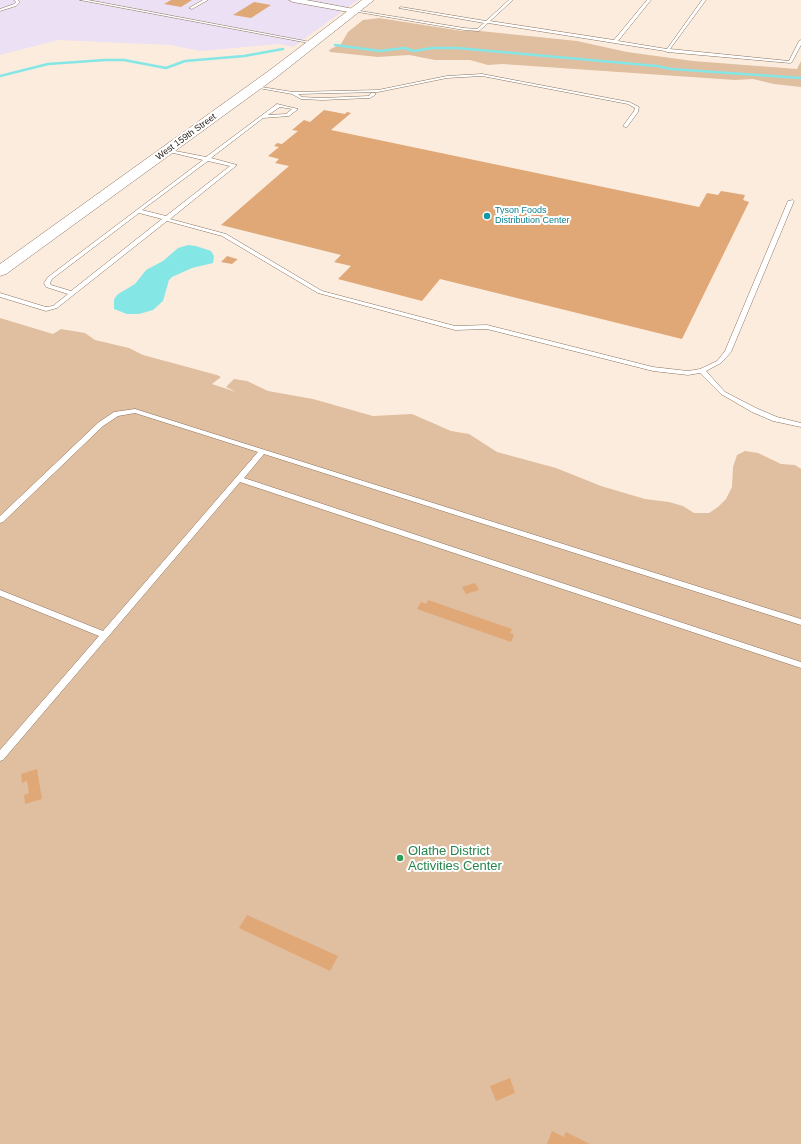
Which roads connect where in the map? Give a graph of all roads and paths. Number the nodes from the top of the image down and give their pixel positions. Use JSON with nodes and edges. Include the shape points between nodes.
{"nodes":[{"id":1,"x":16,"y":0,"type":"edge"},
{"id":2,"x":82,"y":0,"type":"edge"},
{"id":3,"x":206,"y":0,"type":"edge"},
{"id":4,"x":293,"y":0,"type":"edge"},
{"id":5,"x":369,"y":0,"type":"edge"},
{"id":6,"x":512,"y":0,"type":"edge"},
{"id":7,"x":649,"y":0,"type":"edge"},
{"id":8,"x":704,"y":0,"type":"edge"},
{"id":9,"x":191,"y":8,"type":"dead end"},
{"id":10,"x":401,"y":8,"type":"dead end"},
{"id":11,"x":0,"y":10,"type":"edge"},
{"id":12,"x":354,"y":11,"type":"junction"},
{"id":13,"x":486,"y":22,"type":"junction"},
{"id":14,"x":801,"y":41,"type":"edge"},
{"id":15,"x":314,"y":42,"type":"junction"},
{"id":16,"x":615,"y":42,"type":"junction"},
{"id":17,"x":667,"y":51,"type":"junction"},
{"id":18,"x":255,"y":87,"type":"junction"},
{"id":19,"x":262,"y":117,"type":"junction"},
{"id":20,"x":625,"y":126,"type":"dead end"},
{"id":21,"x":167,"y":150,"type":"junction"},
{"id":22,"x":206,"y":159,"type":"junction"},
{"id":23,"x":791,"y":201,"type":"dead end"},
{"id":24,"x":138,"y":211,"type":"junction"},
{"id":25,"x":165,"y":218,"type":"junction"},
{"id":26,"x":0,"y":270,"type":"edge"},
{"id":27,"x":72,"y":293,"type":"junction"},
{"id":28,"x":0,"y":295,"type":"edge"},
{"id":29,"x":702,"y":371,"type":"junction"},
{"id":30,"x":801,"y":425,"type":"edge"},
{"id":31,"x":263,"y":451,"type":"junction"},
{"id":32,"x":239,"y":479,"type":"junction"},
{"id":33,"x":0,"y":520,"type":"edge"},
{"id":34,"x":0,"y":593,"type":"edge"},
{"id":35,"x":801,"y":622,"type":"edge"},
{"id":36,"x":105,"y":635,"type":"junction"},
{"id":37,"x":801,"y":665,"type":"edge"},
{"id":38,"x":0,"y":757,"type":"edge"}],
"edges":[{"from":1,"to":11,"type":"lane","via":[[18,2]]},
{"from":2,"to":15,"type":"lane"},
{"from":3,"to":9,"type":"lane"},
{"from":4,"to":12,"type":"street"},
{"from":5,"to":12,"type":"street","name":"West 159th Street"},
{"from":6,"to":13,"type":"lane"},
{"from":7,"to":16,"type":"lane"},
{"from":8,"to":17,"type":"lane"},
{"from":10,"to":13,"type":"lane"},
{"from":12,"to":13,"type":"lane","via":[[478,30]]},
{"from":12,"to":15,"type":"street","name":"West 159th Street"},
{"from":13,"to":16,"type":"lane"},
{"from":14,"to":17,"type":"lane","via":[[790,62]]},
{"from":15,"to":18,"type":"street","name":"West 159th Street"},
{"from":16,"to":17,"type":"lane"},
{"from":18,"to":20,"type":"lane","via":[[293,93],[301,98],[322,99],[370,97],[378,91],[459,75],[497,77],[629,103],[637,107]]},
{"from":18,"to":21,"type":"street","name":"West 159th Street"},
{"from":19,"to":19,"type":"lane","via":[[287,115],[296,109],[278,105]]},
{"from":19,"to":22,"type":"lane"},
{"from":21,"to":22,"type":"lane"},
{"from":21,"to":26,"type":"street","name":"West 159th Street"},
{"from":22,"to":24,"type":"lane"},
{"from":22,"to":25,"type":"lane","via":[[234,165]]},
{"from":23,"to":29,"type":"lane","via":[[728,352],[719,362]]},
{"from":24,"to":25,"type":"lane"},
{"from":24,"to":27,"type":"lane","via":[[50,278],[47,283],[48,286]]},
{"from":25,"to":27,"type":"lane"},
{"from":25,"to":29,"type":"lane","via":[[224,235],[320,292],[337,297],[455,328],[487,327],[671,372]]},
{"from":27,"to":28,"type":"lane","via":[[55,307],[46,309]]},
{"from":29,"to":30,"type":"lane","via":[[723,392],[754,410]]},
{"from":31,"to":32,"type":"lane"},
{"from":31,"to":33,"type":"lane","via":[[144,413],[121,412],[101,424]]},
{"from":31,"to":35,"type":"lane"},
{"from":32,"to":36,"type":"lane"},
{"from":32,"to":37,"type":"lane"},
{"from":34,"to":36,"type":"lane"},
{"from":36,"to":38,"type":"lane"}]}
